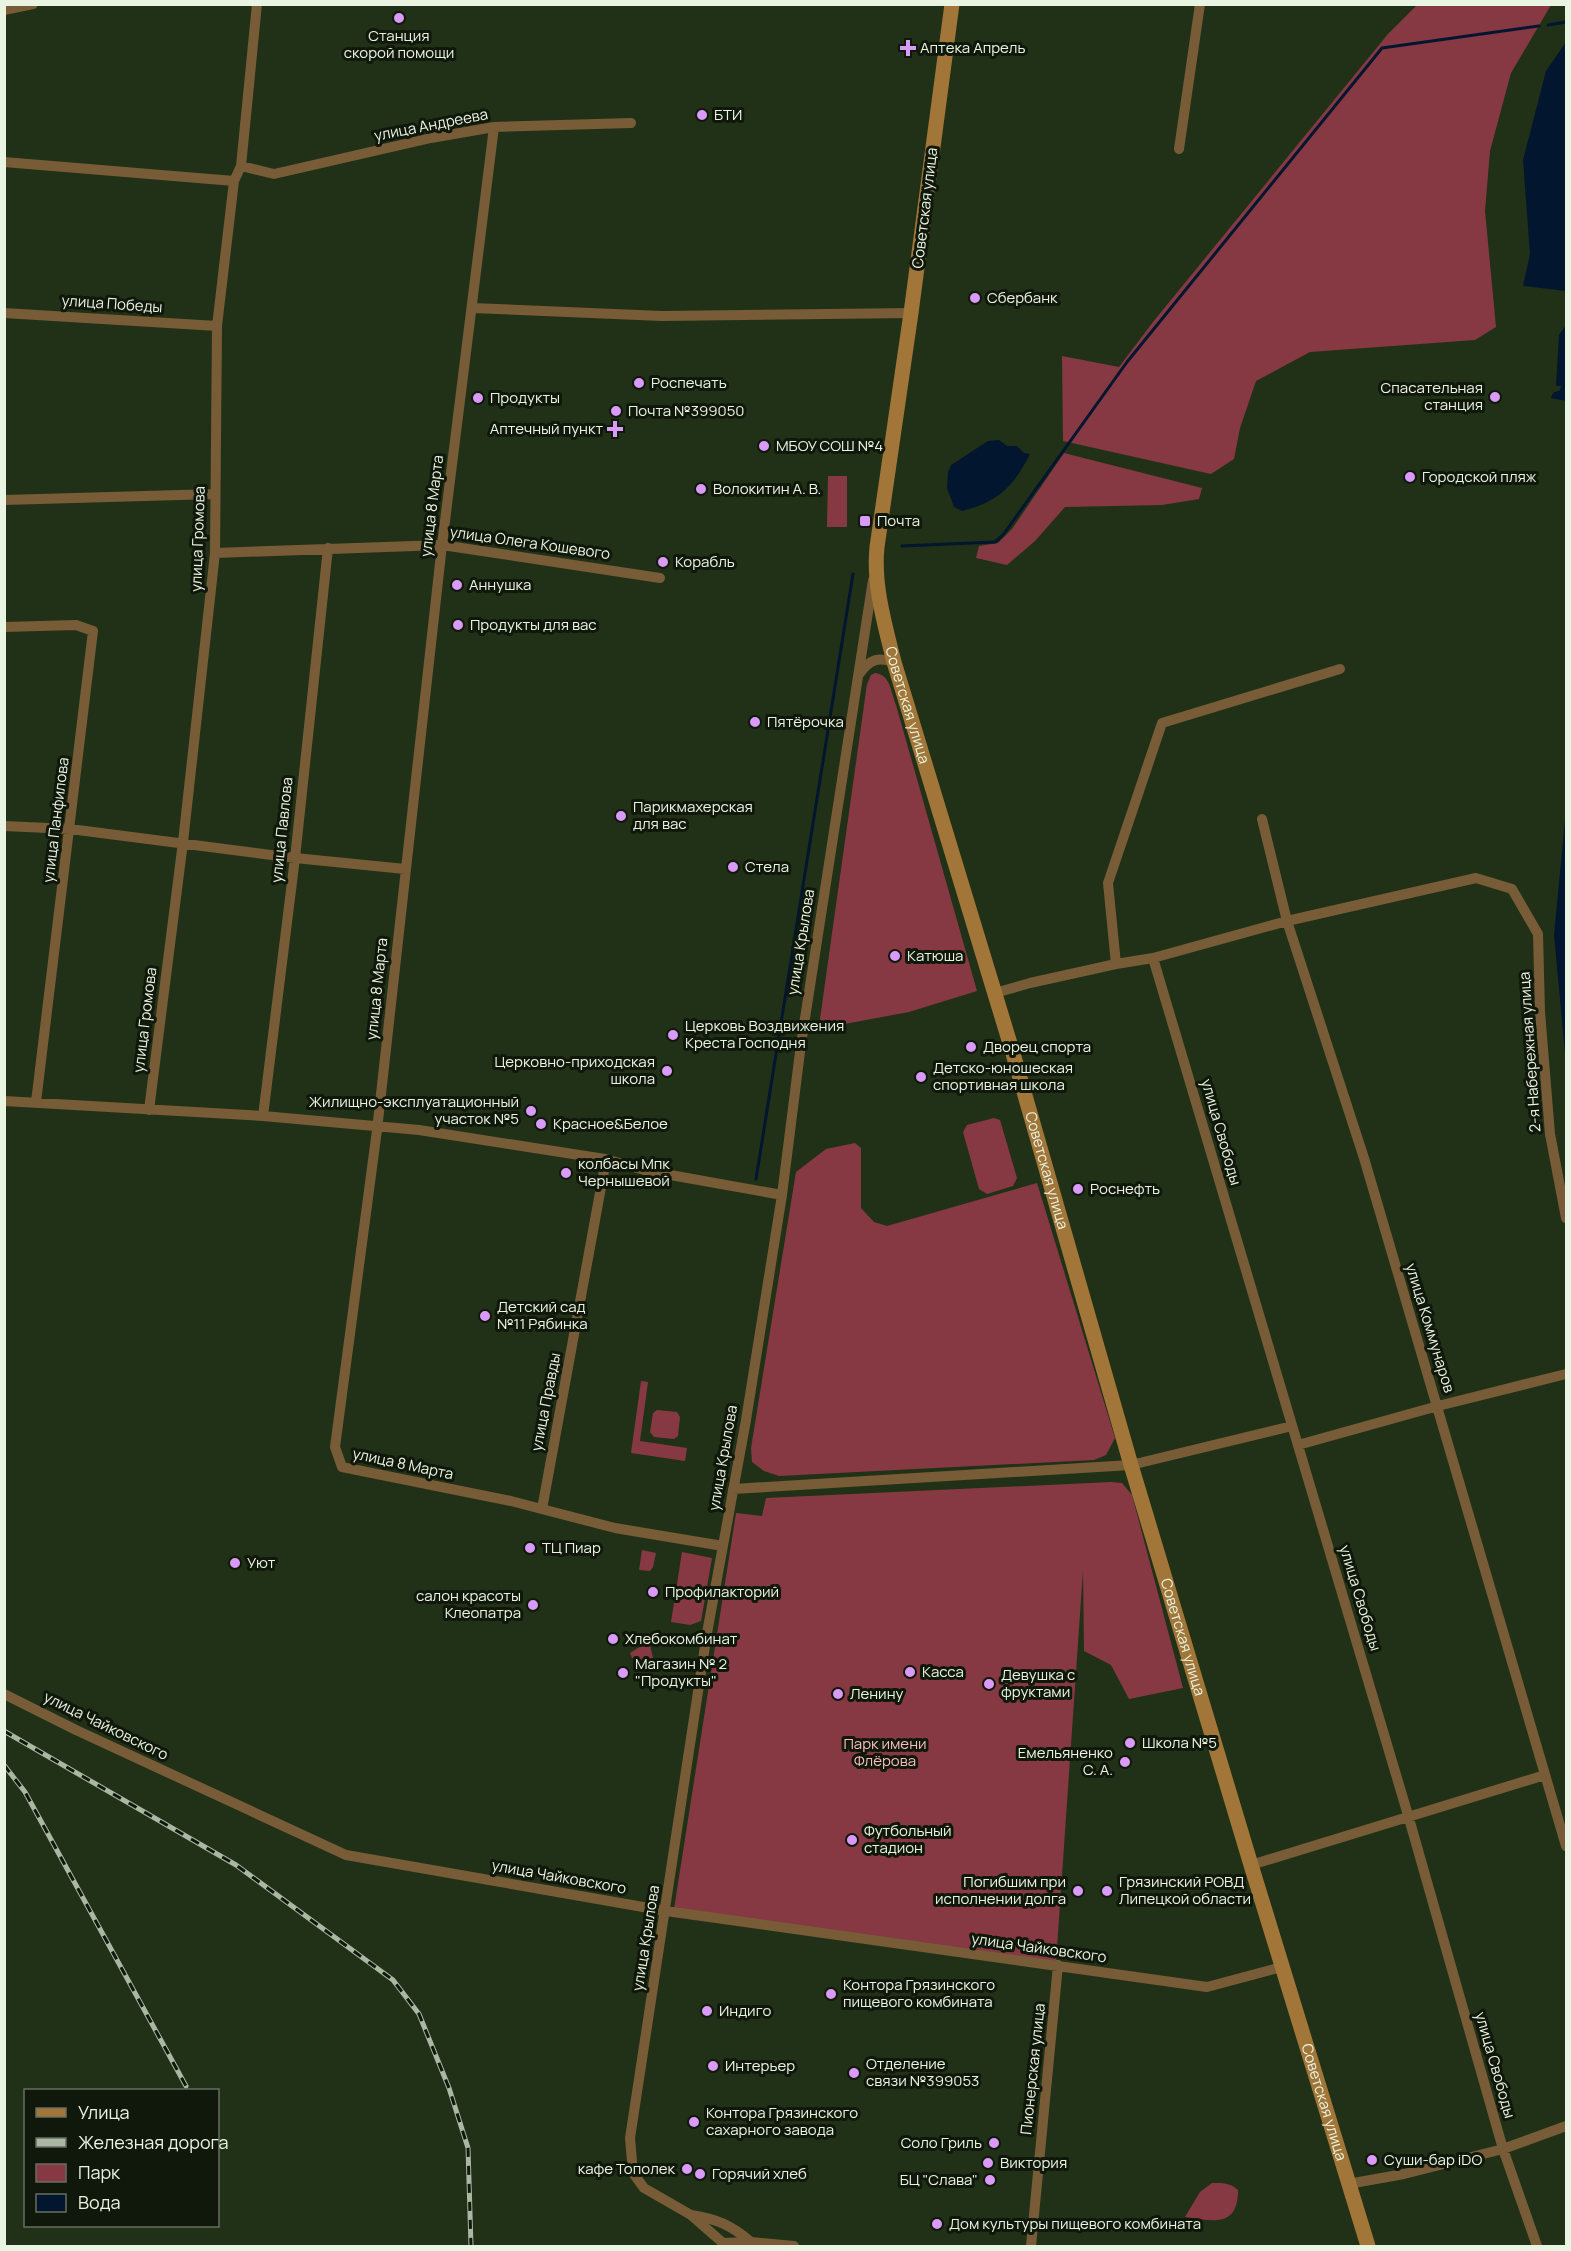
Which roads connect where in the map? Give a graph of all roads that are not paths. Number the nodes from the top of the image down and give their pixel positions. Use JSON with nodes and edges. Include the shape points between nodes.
{"nodes":[{"id":1,"x":33,"y":4,"type":"edge"},
{"id":2,"x":257,"y":4,"type":"edge"},
{"id":3,"x":952,"y":4,"type":"edge"},
{"id":4,"x":1200,"y":4,"type":"edge"},
{"id":5,"x":4,"y":10,"type":"edge"},
{"id":6,"x":631,"y":123,"type":"dead end"},
{"id":7,"x":494,"y":127,"type":"junction"},
{"id":8,"x":1179,"y":149,"type":"dead end"},
{"id":9,"x":4,"y":162,"type":"edge"},
{"id":10,"x":241,"y":166,"type":"junction"},
{"id":11,"x":234,"y":181,"type":"junction"},
{"id":12,"x":471,"y":308,"type":"junction"},
{"id":13,"x":4,"y":313,"type":"edge"},
{"id":14,"x":911,"y":313,"type":"junction"},
{"id":15,"x":218,"y":326,"type":"junction"},
{"id":16,"x":215,"y":494,"type":"junction"},
{"id":17,"x":4,"y":500,"type":"edge"},
{"id":18,"x":442,"y":545,"type":"junction"},
{"id":19,"x":328,"y":548,"type":"junction"},
{"id":20,"x":215,"y":553,"type":"junction"},
{"id":21,"x":876,"y":559,"type":"junction"},
{"id":22,"x":660,"y":578,"type":"dead end"},
{"id":23,"x":4,"y":627,"type":"edge"},
{"id":24,"x":894,"y":662,"type":"junction"},
{"id":25,"x":1340,"y":669,"type":"dead end"},
{"id":26,"x":858,"y":676,"type":"junction"},
{"id":27,"x":1262,"y":819,"type":"dead end"},
{"id":28,"x":4,"y":826,"type":"edge"},
{"id":29,"x":70,"y":829,"type":"junction"},
{"id":30,"x":183,"y":842,"type":"junction"},
{"id":31,"x":295,"y":858,"type":"junction"},
{"id":32,"x":405,"y":869,"type":"junction"},
{"id":33,"x":1287,"y":921,"type":"junction"},
{"id":34,"x":1154,"y":958,"type":"junction"},
{"id":35,"x":1116,"y":964,"type":"junction"},
{"id":36,"x":995,"y":993,"type":"junction"},
{"id":37,"x":4,"y":1101,"type":"edge"},
{"id":38,"x":36,"y":1102,"type":"junction"},
{"id":39,"x":149,"y":1110,"type":"junction"},
{"id":40,"x":263,"y":1116,"type":"junction"},
{"id":41,"x":378,"y":1126,"type":"junction"},
{"id":42,"x":606,"y":1160,"type":"junction"},
{"id":43,"x":782,"y":1195,"type":"junction"},
{"id":44,"x":1566,"y":1218,"type":"edge"},
{"id":45,"x":1566,"y":1374,"type":"edge"},
{"id":46,"x":1437,"y":1406,"type":"junction"},
{"id":47,"x":1292,"y":1426,"type":"junction"},
{"id":48,"x":1298,"y":1445,"type":"junction"},
{"id":49,"x":1131,"y":1465,"type":"junction"},
{"id":50,"x":733,"y":1489,"type":"junction"},
{"id":51,"x":542,"y":1509,"type":"junction"},
{"id":52,"x":723,"y":1546,"type":"junction"},
{"id":53,"x":4,"y":1694,"type":"edge"},
{"id":54,"x":1545,"y":1774,"type":"junction"},
{"id":55,"x":1408,"y":1815,"type":"junction"},
{"id":56,"x":1566,"y":1846,"type":"edge"},
{"id":57,"x":1251,"y":1864,"type":"junction"},
{"id":58,"x":666,"y":1911,"type":"junction"},
{"id":59,"x":1059,"y":1965,"type":"junction"},
{"id":60,"x":1282,"y":1967,"type":"junction"},
{"id":61,"x":1566,"y":2126,"type":"edge"},
{"id":62,"x":1503,"y":2149,"type":"junction"},
{"id":63,"x":1348,"y":2184,"type":"junction"},
{"id":64,"x":691,"y":2215,"type":"junction"},
{"id":65,"x":751,"y":2242,"type":"junction"},
{"id":66,"x":794,"y":2247,"type":"edge"},
{"id":67,"x":1030,"y":2247,"type":"edge"},
{"id":68,"x":1368,"y":2247,"type":"edge"},
{"id":69,"x":1537,"y":2247,"type":"edge"}],
"edges":[{"from":1,"to":5,"type":"street"},
{"from":2,"to":10,"type":"street","name":"улица Громова"},
{"from":3,"to":14,"type":"main road","name":"Советская улица"},
{"from":4,"to":8,"type":"street"},
{"from":6,"to":7,"type":"street","name":"улица Андреева"},
{"from":7,"to":10,"type":"street","name":"улица Андреева","via":[[274,174]]},
{"from":7,"to":12,"type":"street","name":"улица 8 Марта"},
{"from":9,"to":11,"type":"street"},
{"from":10,"to":11,"type":"street","name":"улица Громова"},
{"from":11,"to":15,"type":"street","name":"улица Громова"},
{"from":12,"to":14,"type":"street","via":[[662,316]]},
{"from":12,"to":18,"type":"street","name":"улица 8 Марта"},
{"from":13,"to":15,"type":"street","name":"улица Победы"},
{"from":14,"to":21,"type":"main road","name":"Советская улица"},
{"from":15,"to":16,"type":"street","name":"улица Громова"},
{"from":16,"to":17,"type":"street"},
{"from":16,"to":20,"type":"street","name":"улица Громова"},
{"from":18,"to":19,"type":"street","name":"улица Олега Кошевого"},
{"from":18,"to":22,"type":"street","name":"улица Олега Кошевого"},
{"from":18,"to":32,"type":"street","name":"улица 8 Марта"},
{"from":19,"to":20,"type":"street","name":"улица Олега Кошевого"},
{"from":19,"to":31,"type":"street","name":"улица Павлова"},
{"from":20,"to":30,"type":"street","name":"улица Громова"},
{"from":21,"to":24,"type":"main road","name":"Советская улица"},
{"from":21,"to":26,"type":"street","name":"улица Крылова"},
{"from":23,"to":29,"type":"street","name":"улица Панфилова","via":[[76,625],[93,631]]},
{"from":24,"to":26,"type":"street","via":[[874,659]]},
{"from":24,"to":36,"type":"main road","name":"Советская улица"},
{"from":25,"to":35,"type":"street","via":[[1162,723],[1108,883]]},
{"from":26,"to":43,"type":"street","name":"улица Крылова","via":[[801,1044]]},
{"from":27,"to":33,"type":"street","name":"улица Коммунаров"},
{"from":28,"to":29,"type":"street"},
{"from":29,"to":30,"type":"street"},
{"from":29,"to":38,"type":"street","name":"улица Панфилова"},
{"from":30,"to":31,"type":"street"},
{"from":30,"to":39,"type":"street","name":"улица Громова"},
{"from":31,"to":32,"type":"street"},
{"from":31,"to":40,"type":"street","name":"улица Павлова"},
{"from":32,"to":41,"type":"street","name":"улица 8 Марта"},
{"from":33,"to":34,"type":"street"},
{"from":33,"to":44,"type":"street","name":"2-я Набережная улица","via":[[1476,878],[1512,889],[1538,934],[1550,1134]]},
{"from":33,"to":46,"type":"street","name":"улица Коммунаров","via":[[1364,1158]]},
{"from":34,"to":35,"type":"street"},
{"from":34,"to":47,"type":"street","name":"улица Свободы"},
{"from":35,"to":36,"type":"street"},
{"from":36,"to":49,"type":"main road","name":"Советская улица"},
{"from":37,"to":38,"type":"street"},
{"from":38,"to":39,"type":"street"},
{"from":39,"to":40,"type":"street"},
{"from":40,"to":41,"type":"street"},
{"from":41,"to":42,"type":"street"},
{"from":41,"to":51,"type":"street","name":"улица 8 Марта","via":[[335,1447],[338,1459],[342,1467]]},
{"from":42,"to":43,"type":"street"},
{"from":42,"to":51,"type":"street","name":"улица Правды"},
{"from":43,"to":50,"type":"street","name":"улица Крылова"},
{"from":45,"to":46,"type":"street"},
{"from":46,"to":48,"type":"street"},
{"from":46,"to":54,"type":"street","name":"улица Коммунаров"},
{"from":47,"to":48,"type":"street","name":"улица Свободы"},
{"from":47,"to":49,"type":"street"},
{"from":48,"to":55,"type":"street","name":"улица Свободы"},
{"from":49,"to":50,"type":"street"},
{"from":49,"to":57,"type":"main road","name":"Советская улица"},
{"from":50,"to":52,"type":"street","name":"улица Крылова"},
{"from":51,"to":52,"type":"street","name":"улица 8 Марта","via":[[615,1528]]},
{"from":52,"to":58,"type":"street","name":"улица Крылова"},
{"from":53,"to":58,"type":"street","name":"улица Чайковского","via":[[346,1855]]},
{"from":54,"to":55,"type":"street"},
{"from":54,"to":56,"type":"street","name":"улица Коммунаров"},
{"from":55,"to":57,"type":"street"},
{"from":55,"to":62,"type":"street","name":"улица Свободы"},
{"from":57,"to":60,"type":"main road","name":"Советская улица"},
{"from":58,"to":59,"type":"street","name":"улица Чайковского"},
{"from":58,"to":64,"type":"street","name":"улица Крылова","via":[[630,2138],[633,2173],[644,2188]]},
{"from":59,"to":60,"type":"street","name":"улица Чайковского","via":[[1207,1987]]},
{"from":59,"to":67,"type":"street","name":"Пионерская улица"},
{"from":60,"to":63,"type":"main road","name":"Советская улица"},
{"from":61,"to":62,"type":"street"},
{"from":62,"to":63,"type":"street"},
{"from":62,"to":69,"type":"street","name":"улица Свободы"},
{"from":63,"to":68,"type":"main road","name":"Советская улица"},
{"from":64,"to":65,"type":"street","via":[[713,2218]]},
{"from":64,"to":65,"type":"street","via":[[723,2243]]},
{"from":65,"to":66,"type":"street"}]}
